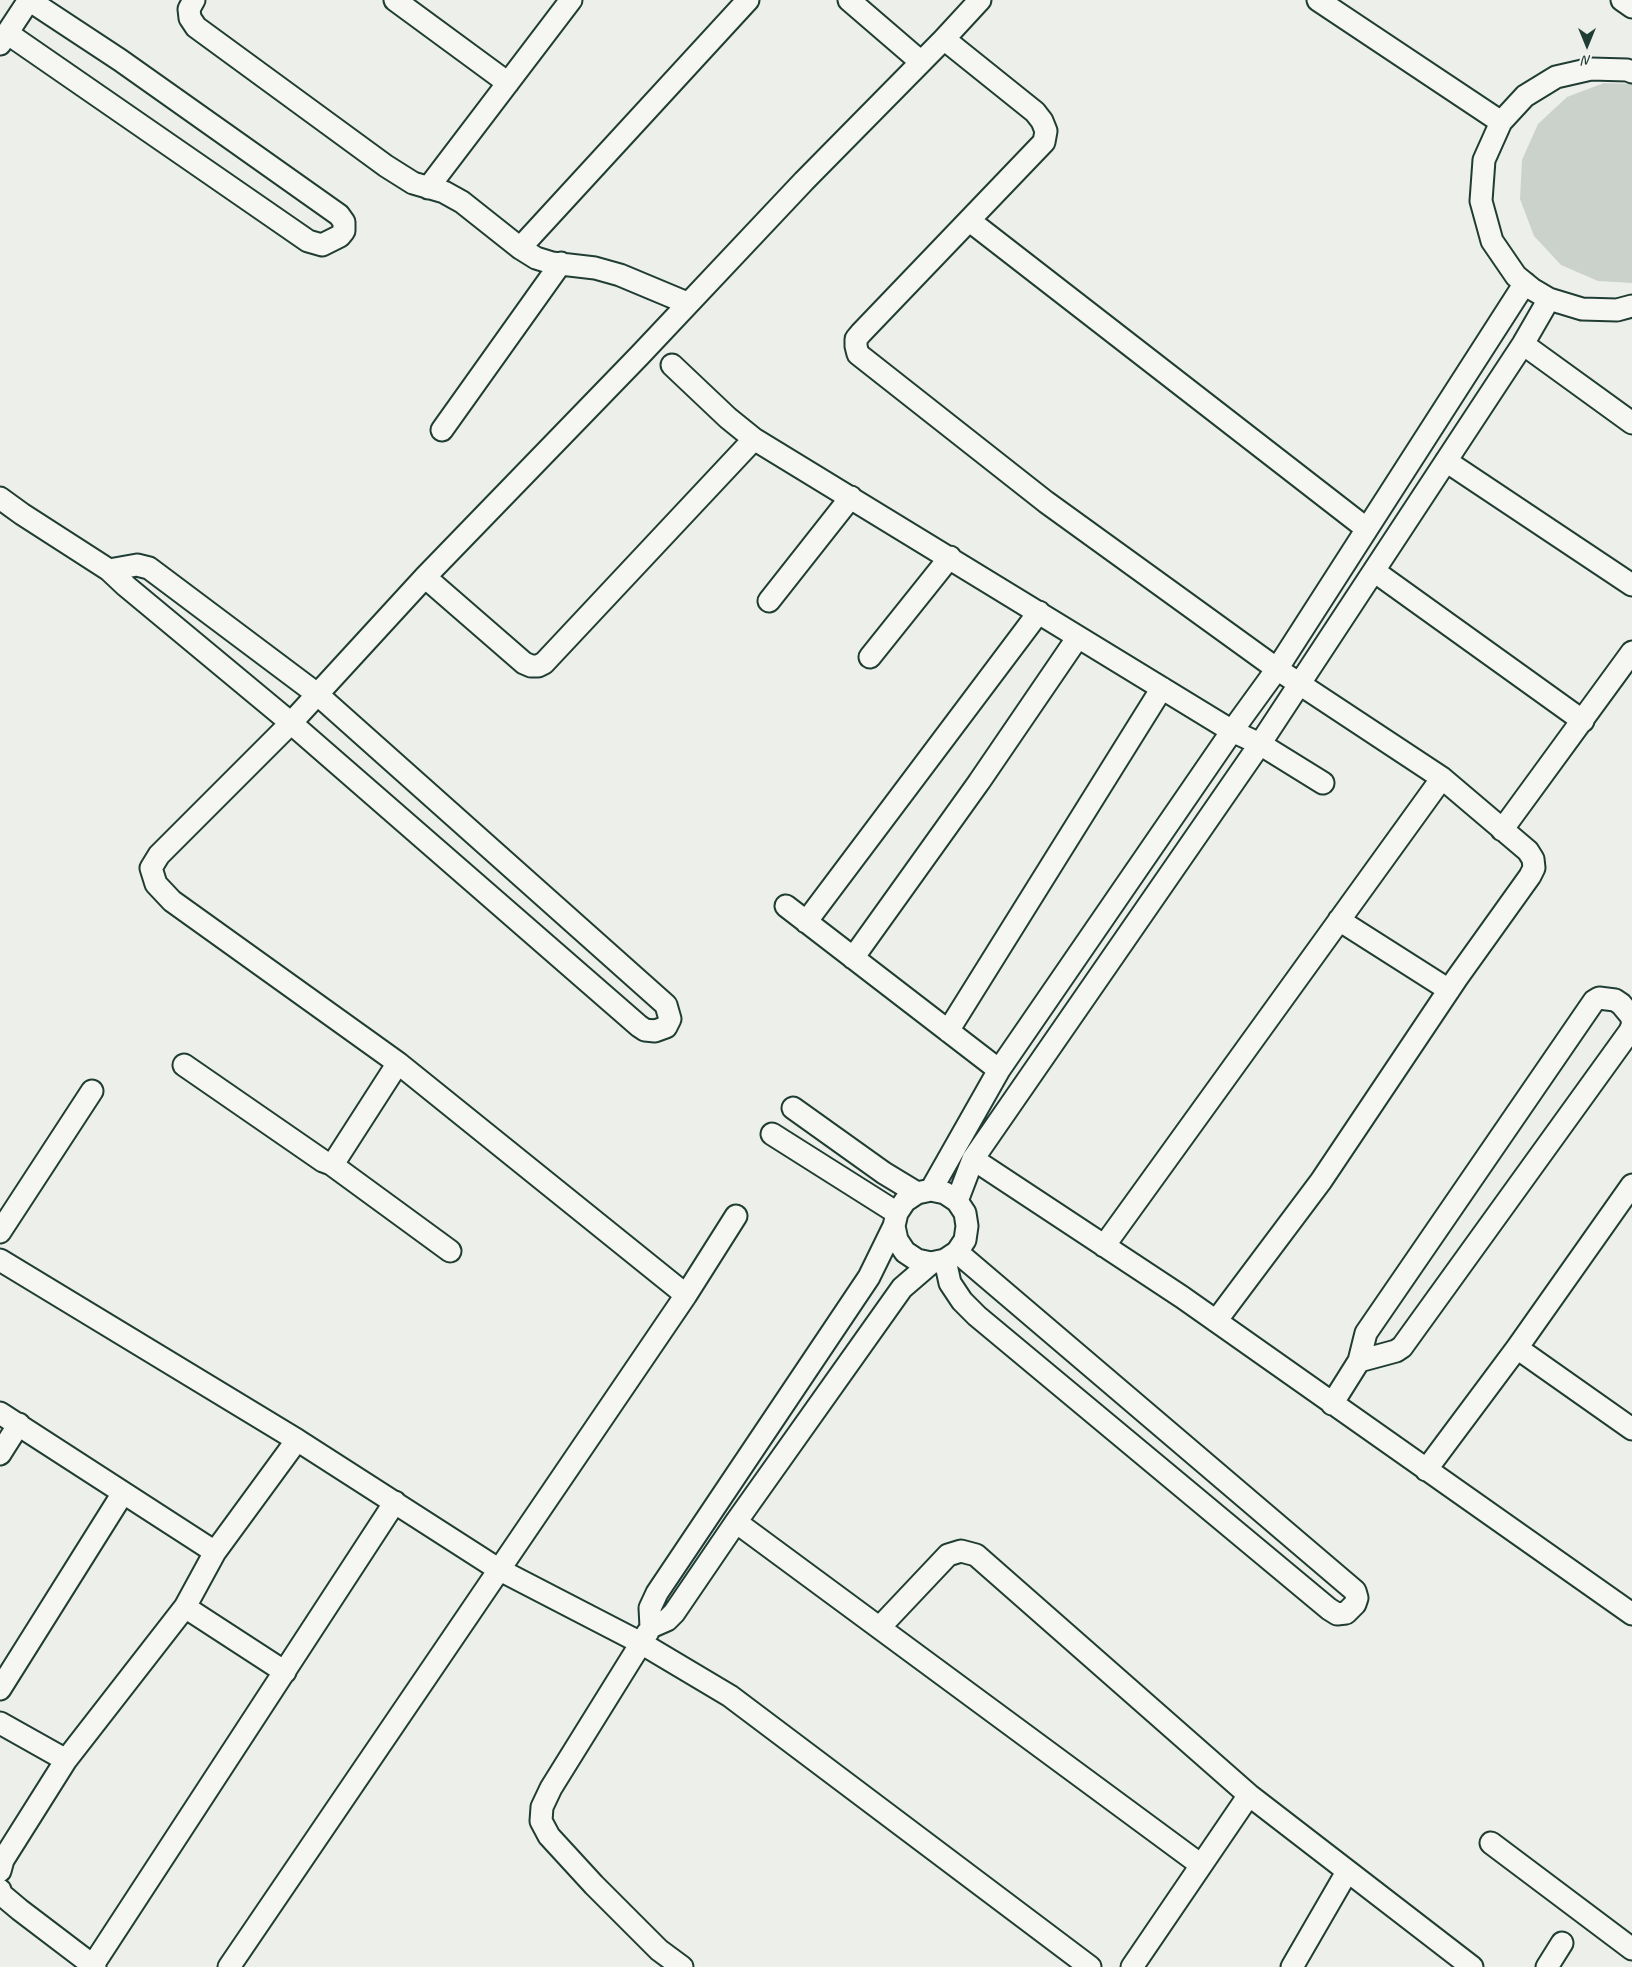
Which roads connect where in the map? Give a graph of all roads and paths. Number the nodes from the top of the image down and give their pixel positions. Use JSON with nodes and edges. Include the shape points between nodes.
{"nodes":[{"id":1,"x":29,"y":0,"type":"edge"},
{"id":2,"x":194,"y":0,"type":"edge"},
{"id":3,"x":395,"y":0,"type":"edge"},
{"id":4,"x":748,"y":0,"type":"edge"},
{"id":5,"x":849,"y":0,"type":"edge"},
{"id":6,"x":980,"y":0,"type":"edge"},
{"id":7,"x":1318,"y":0,"type":"edge"},
{"id":8,"x":1622,"y":0,"type":"edge"},
{"id":9,"x":564,"y":2,"type":"edge"},
{"id":10,"x":1632,"y":7,"type":"edge"},
{"id":11,"x":4,"y":38,"type":"edge"},
{"id":12,"x":944,"y":39,"type":"junction"},
{"id":13,"x":921,"y":62,"type":"junction"},
{"id":14,"x":1632,"y":72,"type":"edge"},
{"id":15,"x":508,"y":83,"type":"junction"},
{"id":16,"x":1501,"y":122,"type":"junction"},
{"id":17,"x":428,"y":188,"type":"junction"},
{"id":18,"x":970,"y":221,"type":"junction"},
{"id":19,"x":520,"y":248,"type":"junction"},
{"id":20,"x":561,"y":264,"type":"junction"},
{"id":21,"x":1525,"y":283,"type":"junction"},
{"id":22,"x":1549,"y":299,"type":"junction"},
{"id":23,"x":687,"y":303,"type":"junction"},
{"id":24,"x":1632,"y":306,"type":"edge"},
{"id":25,"x":1523,"y":344,"type":"junction"},
{"id":26,"x":672,"y":365,"type":"dead end"},
{"id":27,"x":1632,"y":423,"type":"edge"},
{"id":28,"x":442,"y":430,"type":"dead end"},
{"id":29,"x":754,"y":439,"type":"junction"},
{"id":30,"x":1446,"y":462,"type":"junction"},
{"id":31,"x":851,"y":497,"type":"junction"},
{"id":32,"x":0,"y":498,"type":"edge"},
{"id":33,"x":1366,"y":529,"type":"junction"},
{"id":34,"x":950,"y":557,"type":"junction"},
{"id":35,"x":109,"y":570,"type":"junction"},
{"id":36,"x":1374,"y":571,"type":"junction"},
{"id":37,"x":425,"y":577,"type":"junction"},
{"id":38,"x":1632,"y":585,"type":"edge"},
{"id":39,"x":768,"y":601,"type":"dead end"},
{"id":40,"x":1039,"y":612,"type":"junction"},
{"id":41,"x":1078,"y":636,"type":"junction"},
{"id":42,"x":1632,"y":652,"type":"edge"},
{"id":43,"x":870,"y":657,"type":"dead end"},
{"id":44,"x":1277,"y":669,"type":"junction"},
{"id":45,"x":1299,"y":684,"type":"junction"},
{"id":46,"x":1162,"y":688,"type":"junction"},
{"id":47,"x":317,"y":694,"type":"junction"},
{"id":48,"x":1582,"y":721,"type":"junction"},
{"id":49,"x":291,"y":723,"type":"junction"},
{"id":50,"x":1232,"y":731,"type":"junction"},
{"id":51,"x":1260,"y":744,"type":"junction"},
{"id":52,"x":1442,"y":778,"type":"junction"},
{"id":53,"x":1323,"y":783,"type":"dead end"},
{"id":54,"x":1502,"y":830,"type":"junction"},
{"id":55,"x":786,"y":906,"type":"dead end"},
{"id":56,"x":1339,"y":920,"type":"junction"},
{"id":57,"x":806,"y":922,"type":"junction"},
{"id":58,"x":853,"y":958,"type":"junction"},
{"id":59,"x":1450,"y":990,"type":"junction"},
{"id":60,"x":1632,"y":1020,"type":"edge"},
{"id":61,"x":1632,"y":1026,"type":"edge"},
{"id":62,"x":948,"y":1031,"type":"junction"},
{"id":63,"x":398,"y":1063,"type":"junction"},
{"id":64,"x":184,"y":1065,"type":"dead end"},
{"id":65,"x":999,"y":1070,"type":"junction"},
{"id":66,"x":92,"y":1091,"type":"dead end"},
{"id":67,"x":793,"y":1108,"type":"dead end"},
{"id":68,"x":772,"y":1134,"type":"dead end"},
{"id":69,"x":973,"y":1159,"type":"junction"},
{"id":70,"x":331,"y":1164,"type":"junction"},
{"id":71,"x":1632,"y":1185,"type":"edge"},
{"id":72,"x":924,"y":1191,"type":"junction"},
{"id":73,"x":956,"y":1201,"type":"junction"},
{"id":74,"x":736,"y":1216,"type":"dead end"},
{"id":75,"x":895,"y":1220,"type":"junction"},
{"id":76,"x":0,"y":1232,"type":"edge"},
{"id":77,"x":1104,"y":1246,"type":"junction"},
{"id":78,"x":450,"y":1251,"type":"dead end"},
{"id":79,"x":944,"y":1258,"type":"junction"},
{"id":80,"x":0,"y":1260,"type":"edge"},
{"id":81,"x":686,"y":1295,"type":"junction"},
{"id":82,"x":1216,"y":1321,"type":"junction"},
{"id":83,"x":1517,"y":1348,"type":"junction"},
{"id":84,"x":1359,"y":1361,"type":"junction"},
{"id":85,"x":1332,"y":1404,"type":"junction"},
{"id":86,"x":0,"y":1413,"type":"edge"},
{"id":87,"x":19,"y":1424,"type":"junction"},
{"id":88,"x":1632,"y":1429,"type":"edge"},
{"id":89,"x":297,"y":1440,"type":"junction"},
{"id":90,"x":0,"y":1454,"type":"edge"},
{"id":91,"x":1426,"y":1470,"type":"junction"},
{"id":92,"x":122,"y":1493,"type":"junction"},
{"id":93,"x":395,"y":1502,"type":"junction"},
{"id":94,"x":736,"y":1522,"type":"junction"},
{"id":95,"x":215,"y":1552,"type":"junction"},
{"id":96,"x":498,"y":1569,"type":"junction"},
{"id":97,"x":185,"y":1607,"type":"junction"},
{"id":98,"x":1632,"y":1614,"type":"edge"},
{"id":99,"x":880,"y":1627,"type":"junction"},
{"id":100,"x":646,"y":1635,"type":"junction"},
{"id":101,"x":285,"y":1672,"type":"junction"},
{"id":102,"x":0,"y":1689,"type":"edge"},
{"id":103,"x":0,"y":1723,"type":"edge"},
{"id":104,"x":66,"y":1760,"type":"junction"},
{"id":105,"x":1249,"y":1795,"type":"junction"},
{"id":106,"x":1491,"y":1843,"type":"dead end"},
{"id":107,"x":1201,"y":1865,"type":"junction"},
{"id":108,"x":0,"y":1870,"type":"edge"},
{"id":109,"x":1347,"y":1872,"type":"junction"},
{"id":110,"x":0,"y":1890,"type":"edge"},
{"id":111,"x":1562,"y":1944,"type":"dead end"},
{"id":112,"x":1632,"y":1949,"type":"edge"},
{"id":113,"x":94,"y":1966,"type":"edge"},
{"id":114,"x":229,"y":1967,"type":"edge"},
{"id":115,"x":682,"y":1967,"type":"edge"},
{"id":116,"x":1090,"y":1967,"type":"edge"},
{"id":117,"x":1132,"y":1967,"type":"edge"},
{"id":118,"x":1292,"y":1967,"type":"edge"},
{"id":119,"x":1472,"y":1967,"type":"edge"},
{"id":120,"x":1547,"y":1967,"type":"edge"}],
"edges":[{"from":1,"to":11,"type":"street"},
{"from":1,"to":11,"type":"street","via":[[120,60],[338,215],[344,222],[344,231],[322,245],[308,240]]},
{"from":2,"to":17,"type":"street","via":[[189,9],[196,27],[386,166],[413,183]]},
{"from":3,"to":15,"type":"street"},
{"from":4,"to":19,"type":"street"},
{"from":5,"to":13,"type":"street"},
{"from":6,"to":12,"type":"street"},
{"from":7,"to":16,"type":"street"},
{"from":8,"to":10,"type":"street"},
{"from":9,"to":15,"type":"street"},
{"from":12,"to":13,"type":"street"},
{"from":12,"to":18,"type":"street","via":[[1035,112],[1046,131],[1044,142]]},
{"from":13,"to":23,"type":"street"},
{"from":14,"to":16,"type":"street","via":[[1591,69],[1556,77],[1525,96]]},
{"from":15,"to":17,"type":"street"},
{"from":16,"to":21,"type":"street","via":[[1484,160],[1481,202],[1492,242],[1516,276]]},
{"from":17,"to":19,"type":"street","via":[[462,202]]},
{"from":18,"to":33,"type":"street"},
{"from":18,"to":44,"type":"street","via":[[861,333],[856,339],[858,354],[1046,502]]},
{"from":19,"to":20,"type":"street","via":[[536,258]]},
{"from":20,"to":23,"type":"street","via":[[620,275]]},
{"from":20,"to":28,"type":"street"},
{"from":21,"to":22,"type":"street"},
{"from":21,"to":33,"type":"street"},
{"from":22,"to":24,"type":"street","via":[[1582,309],[1617,310]]},
{"from":22,"to":25,"type":"street"},
{"from":23,"to":37,"type":"street"},
{"from":25,"to":27,"type":"street"},
{"from":25,"to":30,"type":"street"},
{"from":26,"to":29,"type":"street"},
{"from":29,"to":31,"type":"street"},
{"from":29,"to":37,"type":"street","via":[[538,666],[524,663]]},
{"from":30,"to":36,"type":"street"},
{"from":30,"to":38,"type":"street"},
{"from":31,"to":34,"type":"street"},
{"from":31,"to":39,"type":"street"},
{"from":32,"to":35,"type":"street"},
{"from":33,"to":44,"type":"street"},
{"from":34,"to":40,"type":"street"},
{"from":34,"to":43,"type":"street"},
{"from":35,"to":47,"type":"street","via":[[137,565],[149,568]]},
{"from":35,"to":49,"type":"street"},
{"from":36,"to":45,"type":"street"},
{"from":36,"to":48,"type":"street"},
{"from":37,"to":47,"type":"street"},
{"from":40,"to":41,"type":"street"},
{"from":40,"to":57,"type":"street"},
{"from":41,"to":46,"type":"street"},
{"from":41,"to":58,"type":"street"},
{"from":42,"to":48,"type":"street"},
{"from":44,"to":45,"type":"street"},
{"from":44,"to":50,"type":"street"},
{"from":45,"to":51,"type":"street"},
{"from":45,"to":52,"type":"street"},
{"from":46,"to":50,"type":"street"},
{"from":46,"to":62,"type":"street"},
{"from":47,"to":49,"type":"street"},
{"from":47,"to":49,"type":"street","via":[[666,1005],[670,1019],[666,1027],[655,1031],[638,1026]]},
{"from":48,"to":54,"type":"street"},
{"from":49,"to":63,"type":"street","via":[[159,855],[151,868],[156,884],[172,900]]},
{"from":50,"to":51,"type":"street"},
{"from":50,"to":65,"type":"street"},
{"from":51,"to":53,"type":"street"},
{"from":51,"to":69,"type":"street"},
{"from":52,"to":54,"type":"street"},
{"from":52,"to":56,"type":"street"},
{"from":54,"to":59,"type":"street","via":[[1528,851],[1534,868]]},
{"from":55,"to":57,"type":"street"},
{"from":56,"to":59,"type":"street"},
{"from":56,"to":77,"type":"street"},
{"from":57,"to":58,"type":"street"},
{"from":58,"to":62,"type":"street"},
{"from":59,"to":82,"type":"street","via":[[1321,1181]]},
{"from":60,"to":84,"type":"street","via":[[1615,1000],[1599,998],[1594,1001],[1375,1319],[1366,1333]]},
{"from":61,"to":84,"type":"street","via":[[1402,1347]]},
{"from":62,"to":65,"type":"street"},
{"from":63,"to":70,"type":"street"},
{"from":63,"to":81,"type":"street"},
{"from":64,"to":70,"type":"street"},
{"from":65,"to":72,"type":"street"},
{"from":66,"to":76,"type":"street"},
{"from":67,"to":72,"type":"street","via":[[884,1173]]},
{"from":68,"to":75,"type":"street"},
{"from":69,"to":73,"type":"street"},
{"from":69,"to":77,"type":"street"},
{"from":70,"to":78,"type":"street"},
{"from":71,"to":83,"type":"street"},
{"from":72,"to":73,"type":"street","via":[[945,1193]]},
{"from":72,"to":75,"type":"street","via":[[905,1201]]},
{"from":73,"to":79,"type":"street","via":[[964,1212],[967,1226],[964,1240]]},
{"from":74,"to":81,"type":"street"},
{"from":75,"to":79,"type":"street","via":[[897,1240],[905,1252],[917,1260]]},
{"from":75,"to":100,"type":"street","via":[[869,1277],[657,1593],[650,1608]]},
{"from":77,"to":82,"type":"street"},
{"from":79,"to":79,"type":"street","via":[[1355,1591],[1355,1604],[1346,1613],[1337,1614],[1329,1608],[977,1316],[950,1283]]},
{"from":79,"to":94,"type":"street","via":[[902,1288]]},
{"from":80,"to":89,"type":"street"},
{"from":81,"to":96,"type":"street"},
{"from":82,"to":85,"type":"street"},
{"from":83,"to":88,"type":"street"},
{"from":83,"to":91,"type":"street"},
{"from":84,"to":85,"type":"street"},
{"from":85,"to":91,"type":"street"},
{"from":86,"to":87,"type":"street"},
{"from":87,"to":90,"type":"street"},
{"from":87,"to":92,"type":"street"},
{"from":89,"to":93,"type":"street"},
{"from":89,"to":95,"type":"street"},
{"from":91,"to":98,"type":"street"},
{"from":92,"to":95,"type":"street"},
{"from":92,"to":102,"type":"street"},
{"from":93,"to":96,"type":"street"},
{"from":93,"to":101,"type":"street"},
{"from":94,"to":99,"type":"street"},
{"from":94,"to":100,"type":"street","via":[[674,1614]]},
{"from":95,"to":97,"type":"street"},
{"from":96,"to":100,"type":"street"},
{"from":96,"to":114,"type":"street"},
{"from":97,"to":101,"type":"street"},
{"from":97,"to":104,"type":"street"},
{"from":99,"to":105,"type":"street","via":[[948,1555],[962,1551],[976,1555]]},
{"from":99,"to":107,"type":"street"},
{"from":100,"to":115,"type":"street","via":[[552,1788],[542,1806],[541,1821],[549,1836],[594,1885],[659,1950]]},
{"from":100,"to":116,"type":"street"},
{"from":101,"to":113,"type":"street"},
{"from":103,"to":104,"type":"street"},
{"from":104,"to":108,"type":"street","via":[[3,1860]]},
{"from":105,"to":107,"type":"street"},
{"from":105,"to":109,"type":"street"},
{"from":106,"to":112,"type":"street"},
{"from":107,"to":117,"type":"street"},
{"from":109,"to":118,"type":"street"},
{"from":109,"to":119,"type":"street"},
{"from":110,"to":113,"type":"street","via":[[20,1910]]},
{"from":111,"to":120,"type":"street"}]}
